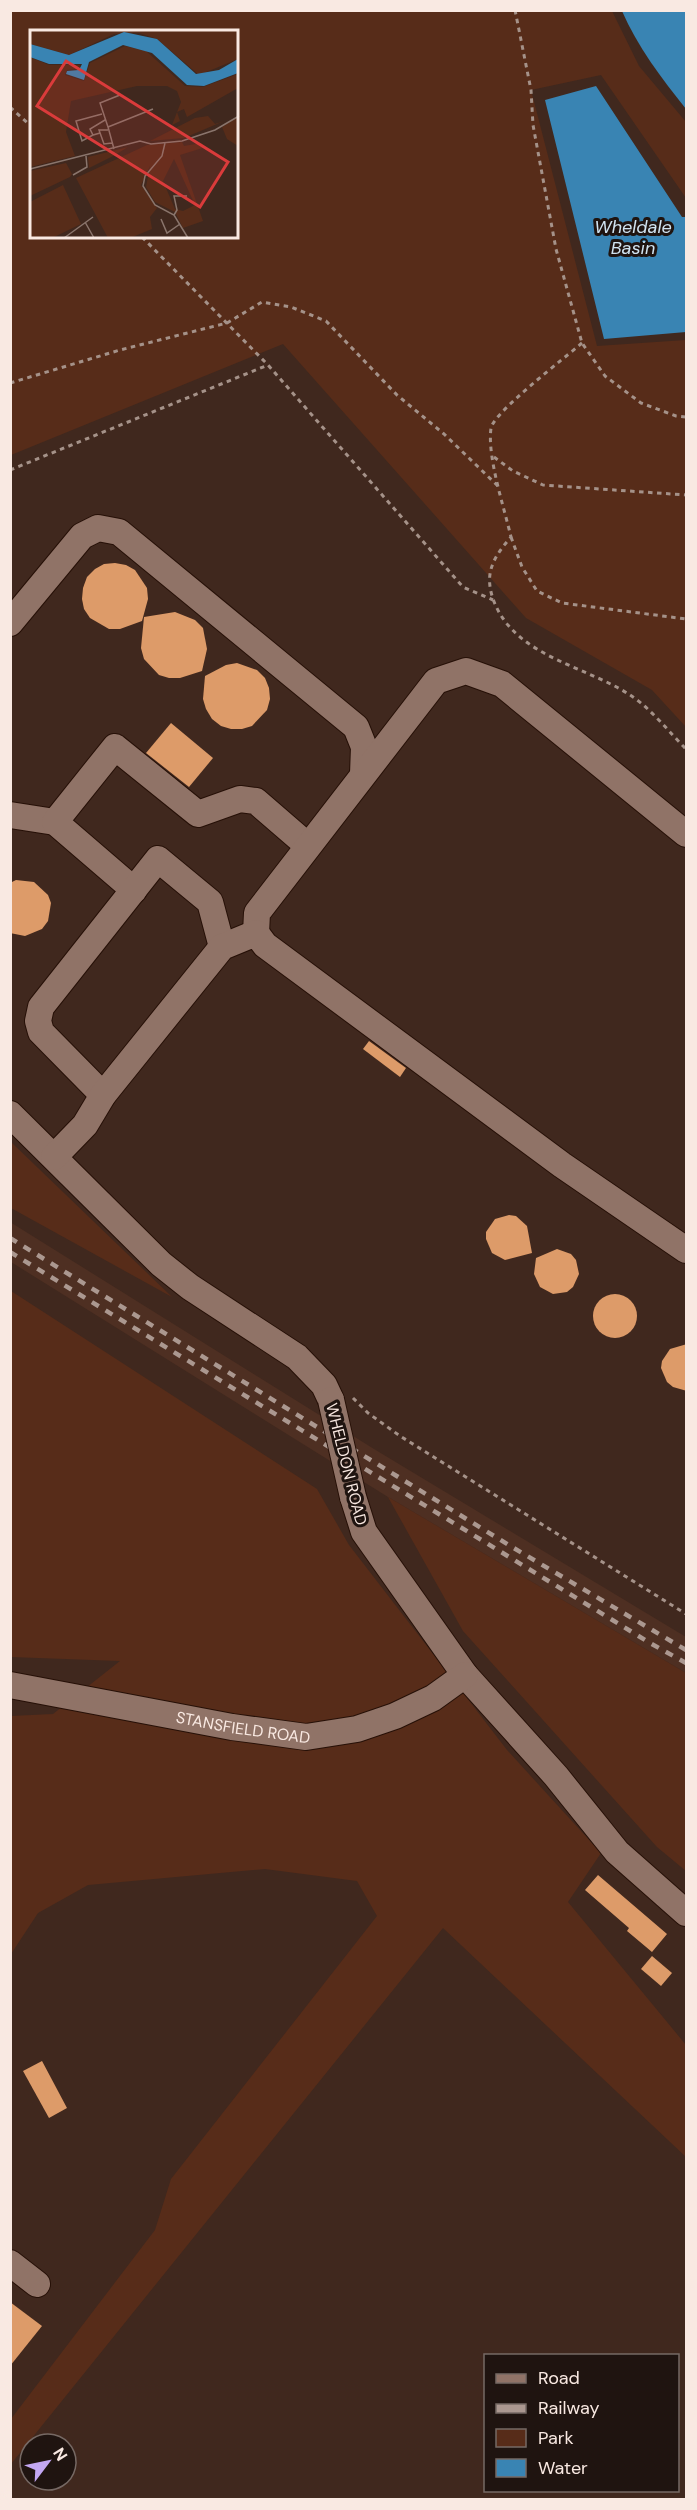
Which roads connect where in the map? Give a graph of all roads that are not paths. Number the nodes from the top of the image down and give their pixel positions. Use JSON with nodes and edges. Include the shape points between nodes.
{"nodes":[{"id":1,"x":10,"y":624,"type":"edge"},
{"id":2,"x":363,"y":774,"type":"junction"},
{"id":3,"x":10,"y":815,"type":"edge"},
{"id":4,"x":55,"y":822,"type":"junction"},
{"id":5,"x":687,"y":834,"type":"edge"},
{"id":6,"x":308,"y":846,"type":"junction"},
{"id":7,"x":134,"y":890,"type":"junction"},
{"id":8,"x":256,"y":933,"type":"junction"},
{"id":9,"x":222,"y":947,"type":"junction"},
{"id":10,"x":103,"y":1095,"type":"junction"},
{"id":11,"x":10,"y":1114,"type":"edge"},
{"id":12,"x":54,"y":1157,"type":"junction"},
{"id":13,"x":687,"y":1250,"type":"edge"},
{"id":14,"x":465,"y":1675,"type":"junction"},
{"id":15,"x":10,"y":1685,"type":"edge"},
{"id":16,"x":687,"y":1913,"type":"edge"},
{"id":17,"x":10,"y":2263,"type":"edge"},
{"id":18,"x":37,"y":2284,"type":"dead end"}],
"edges":[{"from":1,"to":2,"type":"street","via":[[82,536],[98,528],[118,532],[356,727],[364,747]]},
{"from":2,"to":5,"type":"street","via":[[436,681],[466,671],[502,684]]},
{"from":2,"to":6,"type":"street"},
{"from":3,"to":4,"type":"street"},
{"from":4,"to":6,"type":"street","via":[[115,747],[198,814],[240,800],[256,801]]},
{"from":4,"to":7,"type":"street"},
{"from":6,"to":8,"type":"street","via":[[257,913]]},
{"from":7,"to":9,"type":"street","via":[[158,860],[210,902]]},
{"from":7,"to":10,"type":"street","via":[[52,991],[41,1007],[38,1021],[41,1032]]},
{"from":8,"to":9,"type":"street"},
{"from":8,"to":13,"type":"street","via":[[265,945],[543,1151]]},
{"from":9,"to":10,"type":"street"},
{"from":10,"to":12,"type":"street","via":[[85,1125]]},
{"from":11,"to":12,"type":"street","name":"WHELDON ROAD"},
{"from":12,"to":14,"type":"street","name":"WHELDON ROAD","bridge":true,"via":[[161,1264],[297,1357],[341,1397],[352,1497],[364,1532]]},
{"from":14,"to":15,"type":"street","name":"STANSFIELD ROAD","via":[[433,1698],[395,1716],[357,1729],[306,1737]]},
{"from":14,"to":16,"type":"street","name":"WHELDON ROAD","via":[[556,1776],[617,1852]]},
{"from":17,"to":18,"type":"street"}]}
